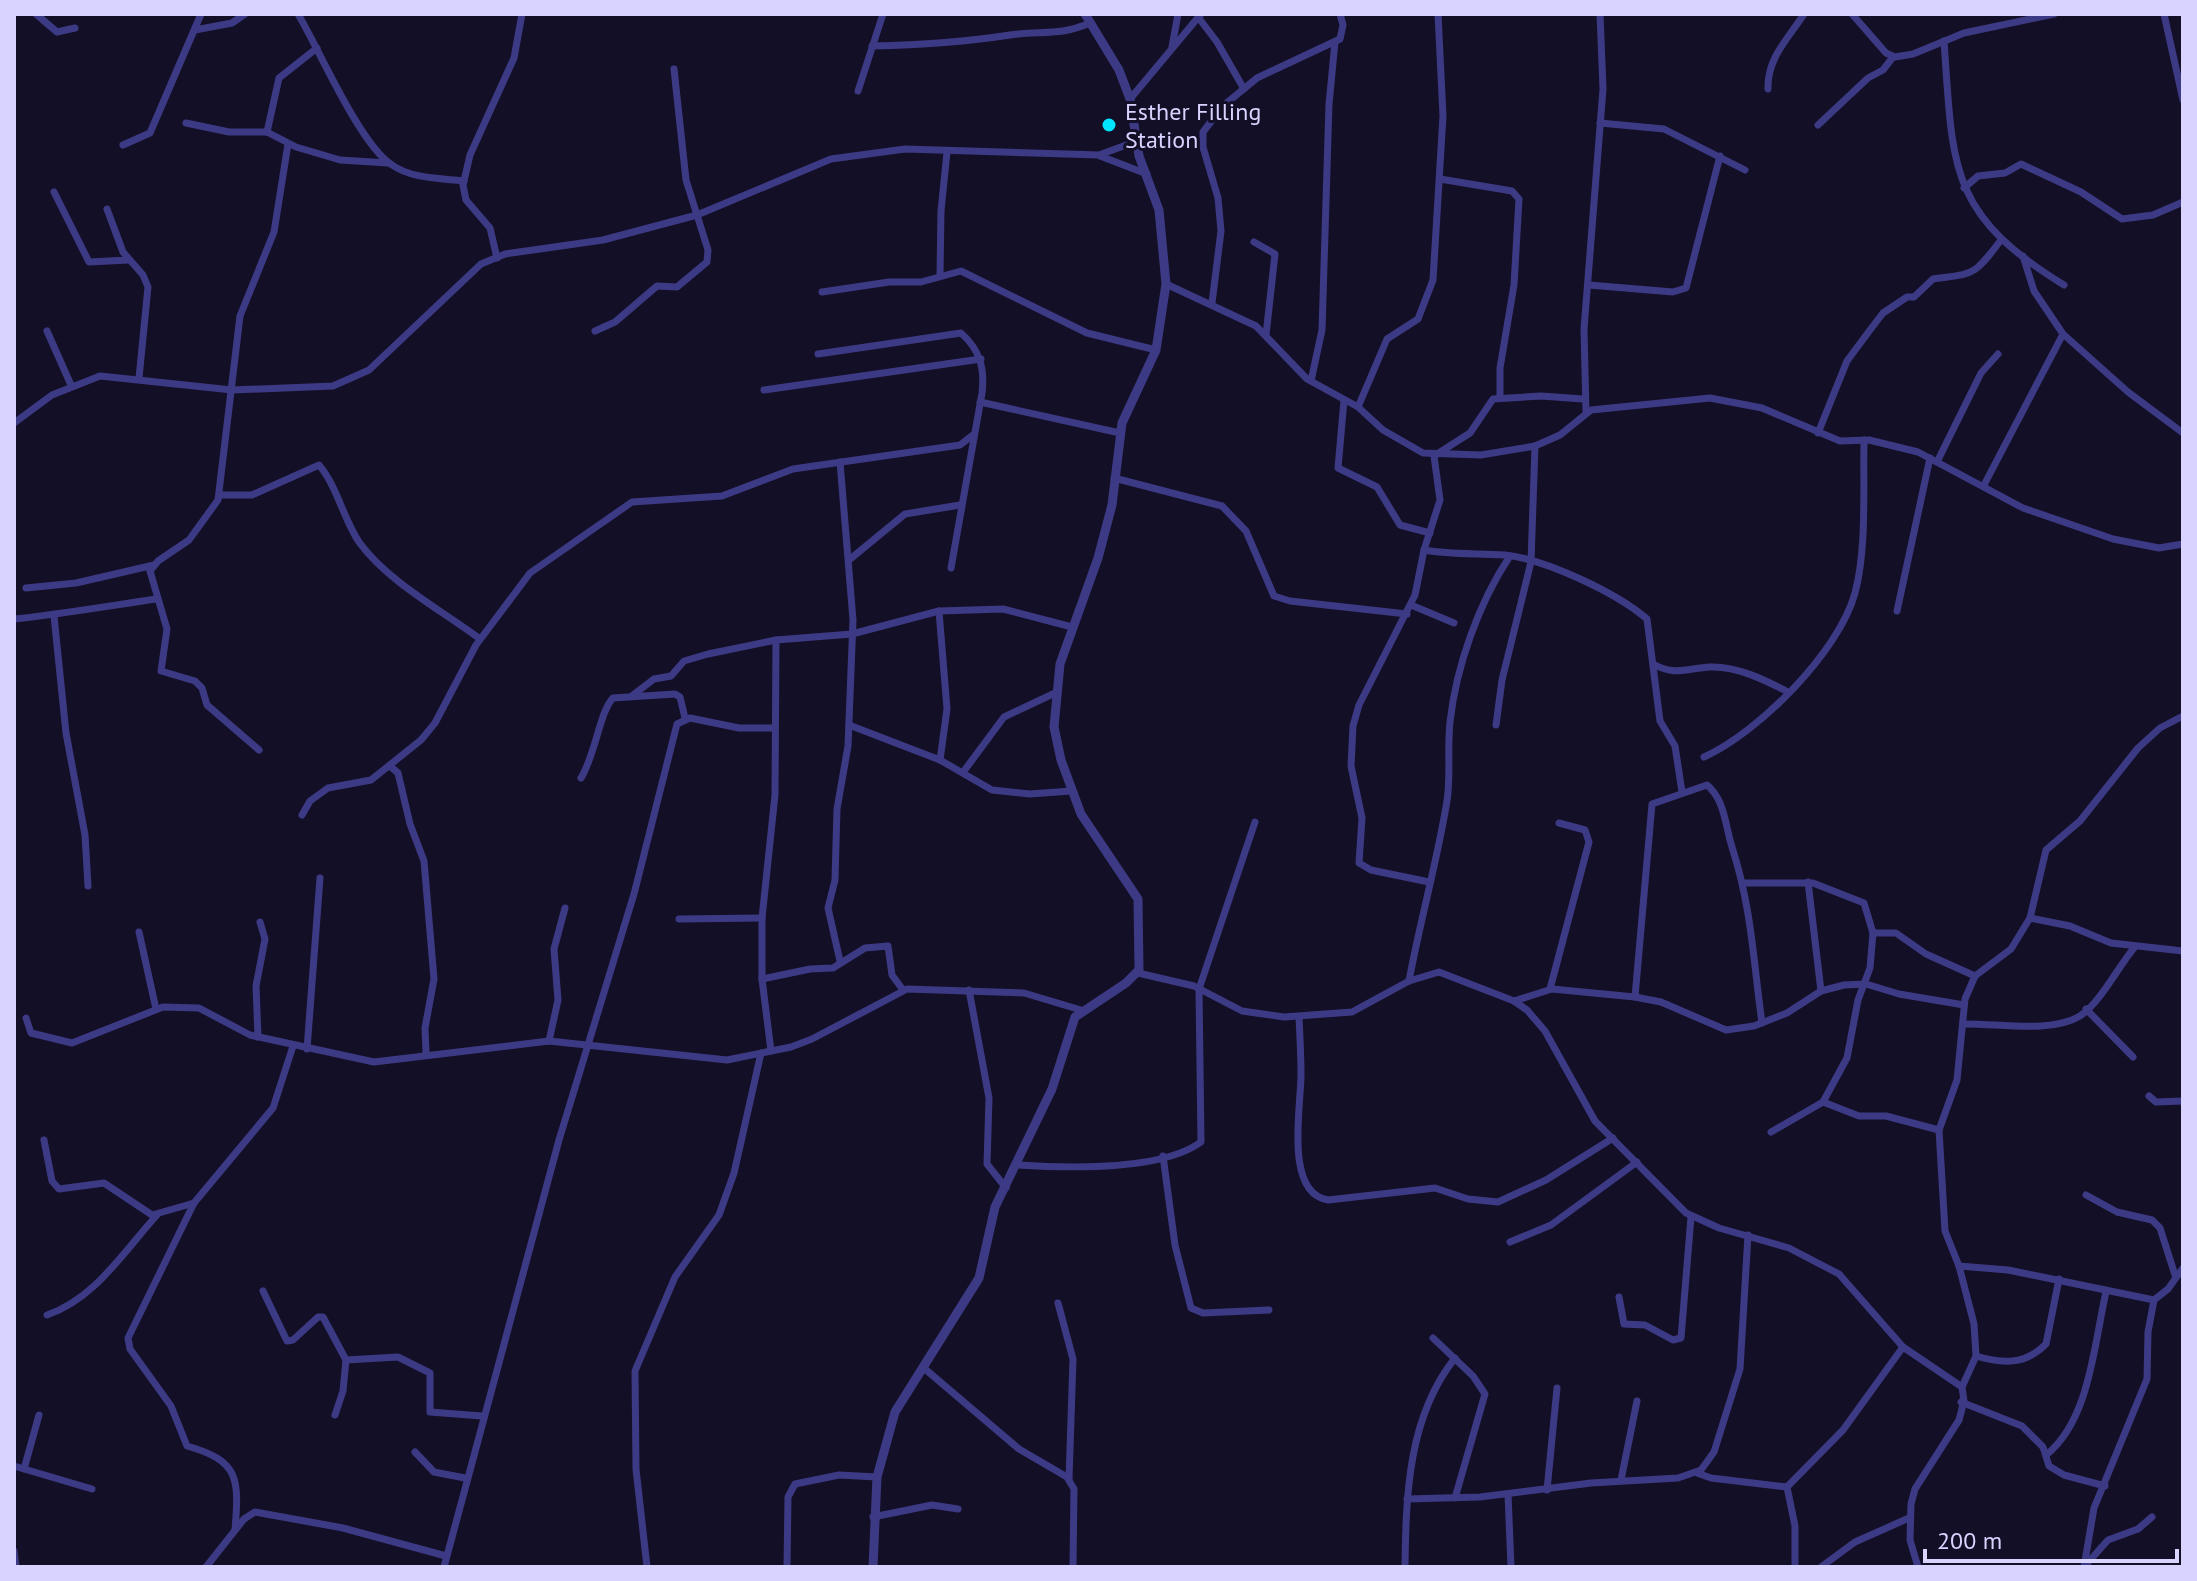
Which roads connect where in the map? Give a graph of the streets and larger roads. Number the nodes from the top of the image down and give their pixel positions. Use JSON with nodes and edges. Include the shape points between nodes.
{"nodes":[{"id":1,"x":36,"y":14,"type":"edge"},
{"id":2,"x":201,"y":14,"type":"edge"},
{"id":3,"x":245,"y":14,"type":"edge"},
{"id":4,"x":298,"y":14,"type":"edge"},
{"id":5,"x":522,"y":14,"type":"edge"},
{"id":6,"x":883,"y":14,"type":"edge"},
{"id":7,"x":1178,"y":14,"type":"edge"},
{"id":8,"x":1340,"y":14,"type":"edge"},
{"id":9,"x":1438,"y":14,"type":"edge"},
{"id":10,"x":1600,"y":14,"type":"edge"},
{"id":11,"x":1804,"y":14,"type":"edge"},
{"id":12,"x":1852,"y":14,"type":"edge"},
{"id":13,"x":2051,"y":14,"type":"edge"},
{"id":14,"x":2164,"y":14,"type":"edge"},
{"id":15,"x":1199,"y":16,"type":"edge"},
{"id":16,"x":1088,"y":18,"type":"edge"},
{"id":17,"x":75,"y":28,"type":"dead end"},
{"id":18,"x":195,"y":30,"type":"junction"},
{"id":19,"x":1944,"y":41,"type":"junction"},
{"id":20,"x":1335,"y":42,"type":"junction"},
{"id":21,"x":872,"y":46,"type":"junction"},
{"id":22,"x":317,"y":48,"type":"junction"},
{"id":23,"x":1172,"y":51,"type":"junction"},
{"id":24,"x":1893,"y":57,"type":"junction"},
{"id":25,"x":674,"y":69,"type":"dead end"},
{"id":26,"x":1244,"y":89,"type":"junction"},
{"id":27,"x":1768,"y":89,"type":"dead end"},
{"id":28,"x":858,"y":91,"type":"dead end"},
{"id":29,"x":1130,"y":99,"type":"junction"},
{"id":30,"x":2183,"y":100,"type":"edge"},
{"id":31,"x":186,"y":123,"type":"dead end"},
{"id":32,"x":1600,"y":123,"type":"junction"},
{"id":33,"x":1818,"y":125,"type":"dead end"},
{"id":34,"x":267,"y":132,"type":"junction"},
{"id":35,"x":1137,"y":141,"type":"junction"},
{"id":36,"x":288,"y":144,"type":"junction"},
{"id":37,"x":123,"y":145,"type":"dead end"},
{"id":38,"x":947,"y":152,"type":"junction"},
{"id":39,"x":1099,"y":155,"type":"junction"},
{"id":40,"x":1720,"y":156,"type":"junction"},
{"id":41,"x":388,"y":163,"type":"junction"},
{"id":42,"x":1745,"y":170,"type":"dead end"},
{"id":43,"x":1147,"y":174,"type":"junction"},
{"id":44,"x":1440,"y":179,"type":"junction"},
{"id":45,"x":464,"y":181,"type":"junction"},
{"id":46,"x":1964,"y":188,"type":"junction"},
{"id":47,"x":54,"y":192,"type":"dead end"},
{"id":48,"x":2183,"y":202,"type":"edge"},
{"id":49,"x":107,"y":209,"type":"dead end"},
{"id":50,"x":697,"y":215,"type":"junction"},
{"id":51,"x":2001,"y":240,"type":"junction"},
{"id":52,"x":1254,"y":242,"type":"dead end"},
{"id":53,"x":2023,"y":256,"type":"junction"},
{"id":54,"x":497,"y":258,"type":"junction"},
{"id":55,"x":129,"y":260,"type":"junction"},
{"id":56,"x":940,"y":276,"type":"junction"},
{"id":57,"x":1166,"y":284,"type":"junction"},
{"id":58,"x":1589,"y":285,"type":"junction"},
{"id":59,"x":2064,"y":285,"type":"dead end"},
{"id":60,"x":822,"y":292,"type":"dead end"},
{"id":61,"x":1212,"y":303,"type":"junction"},
{"id":62,"x":47,"y":331,"type":"dead end"},
{"id":63,"x":595,"y":331,"type":"dead end"},
{"id":64,"x":2063,"y":334,"type":"junction"},
{"id":65,"x":1266,"y":335,"type":"junction"},
{"id":66,"x":1156,"y":350,"type":"junction"},
{"id":67,"x":818,"y":354,"type":"dead end"},
{"id":68,"x":1998,"y":354,"type":"dead end"},
{"id":69,"x":981,"y":359,"type":"junction"},
{"id":70,"x":139,"y":378,"type":"junction"},
{"id":71,"x":1311,"y":381,"type":"junction"},
{"id":72,"x":71,"y":385,"type":"junction"},
{"id":73,"x":232,"y":390,"type":"junction"},
{"id":74,"x":764,"y":390,"type":"dead end"},
{"id":75,"x":1500,"y":397,"type":"junction"},
{"id":76,"x":1583,"y":399,"type":"junction"},
{"id":77,"x":1344,"y":400,"type":"junction"},
{"id":78,"x":980,"y":402,"type":"junction"},
{"id":79,"x":1358,"y":407,"type":"junction"},
{"id":80,"x":1586,"y":413,"type":"junction"},
{"id":81,"x":14,"y":423,"type":"edge"},
{"id":82,"x":1120,"y":433,"type":"junction"},
{"id":83,"x":1818,"y":433,"type":"junction"},
{"id":84,"x":2183,"y":433,"type":"edge"},
{"id":85,"x":973,"y":435,"type":"junction"},
{"id":86,"x":1864,"y":440,"type":"junction"},
{"id":87,"x":1535,"y":446,"type":"junction"},
{"id":88,"x":1434,"y":456,"type":"junction"},
{"id":89,"x":1933,"y":460,"type":"junction"},
{"id":90,"x":840,"y":462,"type":"junction"},
{"id":91,"x":1114,"y":478,"type":"junction"},
{"id":92,"x":1984,"y":485,"type":"junction"},
{"id":93,"x":220,"y":495,"type":"junction"},
{"id":94,"x":960,"y":505,"type":"junction"},
{"id":95,"x":1430,"y":533,"type":"junction"},
{"id":96,"x":2183,"y":544,"type":"edge"},
{"id":97,"x":1424,"y":550,"type":"junction"},
{"id":98,"x":1510,"y":556,"type":"junction"},
{"id":99,"x":849,"y":560,"type":"junction"},
{"id":100,"x":1531,"y":562,"type":"junction"},
{"id":101,"x":154,"y":565,"type":"junction"},
{"id":102,"x":951,"y":568,"type":"dead end"},
{"id":103,"x":26,"y":588,"type":"dead end"},
{"id":104,"x":156,"y":599,"type":"junction"},
{"id":105,"x":1411,"y":605,"type":"junction"},
{"id":106,"x":939,"y":611,"type":"junction"},
{"id":107,"x":1897,"y":611,"type":"dead end"},
{"id":108,"x":1407,"y":614,"type":"junction"},
{"id":109,"x":54,"y":616,"type":"junction"},
{"id":110,"x":14,"y":619,"type":"edge"},
{"id":111,"x":1454,"y":623,"type":"dead end"},
{"id":112,"x":1072,"y":627,"type":"junction"},
{"id":113,"x":852,"y":634,"type":"junction"},
{"id":114,"x":480,"y":639,"type":"junction"},
{"id":115,"x":776,"y":640,"type":"junction"},
{"id":116,"x":1655,"y":665,"type":"junction"},
{"id":117,"x":1788,"y":692,"type":"junction"},
{"id":118,"x":1055,"y":693,"type":"junction"},
{"id":119,"x":633,"y":695,"type":"junction"},
{"id":120,"x":2183,"y":716,"type":"edge"},
{"id":121,"x":685,"y":718,"type":"junction"},
{"id":122,"x":849,"y":725,"type":"junction"},
{"id":123,"x":1496,"y":725,"type":"dead end"},
{"id":124,"x":775,"y":728,"type":"junction"},
{"id":125,"x":259,"y":750,"type":"dead end"},
{"id":126,"x":1704,"y":757,"type":"dead end"},
{"id":127,"x":940,"y":760,"type":"junction"},
{"id":128,"x":390,"y":766,"type":"junction"},
{"id":129,"x":964,"y":771,"type":"junction"},
{"id":130,"x":581,"y":778,"type":"dead end"},
{"id":131,"x":1071,"y":791,"type":"junction"},
{"id":132,"x":1682,"y":792,"type":"junction"},
{"id":133,"x":302,"y":815,"type":"dead end"},
{"id":134,"x":1255,"y":822,"type":"dead end"},
{"id":135,"x":1559,"y":823,"type":"dead end"},
{"id":136,"x":320,"y":878,"type":"dead end"},
{"id":137,"x":1429,"y":882,"type":"junction"},
{"id":138,"x":1808,"y":882,"type":"junction"},
{"id":139,"x":1745,"y":883,"type":"junction"},
{"id":140,"x":88,"y":886,"type":"dead end"},
{"id":141,"x":565,"y":908,"type":"dead end"},
{"id":142,"x":762,"y":918,"type":"junction"},
{"id":143,"x":2030,"y":918,"type":"junction"},
{"id":144,"x":679,"y":919,"type":"dead end"},
{"id":145,"x":260,"y":922,"type":"dead end"},
{"id":146,"x":139,"y":932,"type":"dead end"},
{"id":147,"x":1873,"y":933,"type":"junction"},
{"id":148,"x":2134,"y":948,"type":"junction"},
{"id":149,"x":2183,"y":951,"type":"edge"},
{"id":150,"x":840,"y":961,"type":"junction"},
{"id":151,"x":1138,"y":973,"type":"junction"},
{"id":152,"x":1975,"y":976,"type":"junction"},
{"id":153,"x":762,"y":979,"type":"junction"},
{"id":154,"x":1409,"y":981,"type":"junction"},
{"id":155,"x":1866,"y":984,"type":"junction"},
{"id":156,"x":1199,"y":989,"type":"junction"},
{"id":157,"x":1550,"y":989,"type":"junction"},
{"id":158,"x":903,"y":990,"type":"junction"},
{"id":159,"x":969,"y":990,"type":"junction"},
{"id":160,"x":1821,"y":991,"type":"junction"},
{"id":161,"x":1635,"y":997,"type":"junction"},
{"id":162,"x":1514,"y":1001,"type":"junction"},
{"id":163,"x":1964,"y":1005,"type":"junction"},
{"id":164,"x":156,"y":1009,"type":"junction"},
{"id":165,"x":2086,"y":1009,"type":"junction"},
{"id":166,"x":1081,"y":1010,"type":"junction"},
{"id":167,"x":26,"y":1018,"type":"dead end"},
{"id":168,"x":1299,"y":1018,"type":"junction"},
{"id":169,"x":1762,"y":1023,"type":"junction"},
{"id":170,"x":1963,"y":1024,"type":"junction"},
{"id":171,"x":258,"y":1037,"type":"junction"},
{"id":172,"x":549,"y":1041,"type":"junction"},
{"id":173,"x":587,"y":1044,"type":"junction"},
{"id":174,"x":293,"y":1046,"type":"junction"},
{"id":175,"x":307,"y":1049,"type":"junction"},
{"id":176,"x":771,"y":1051,"type":"junction"},
{"id":177,"x":426,"y":1053,"type":"junction"},
{"id":178,"x":761,"y":1053,"type":"junction"},
{"id":179,"x":2133,"y":1057,"type":"dead end"},
{"id":180,"x":2149,"y":1096,"type":"dead end"},
{"id":181,"x":2183,"y":1101,"type":"edge"},
{"id":182,"x":1823,"y":1102,"type":"junction"},
{"id":183,"x":1939,"y":1130,"type":"junction"},
{"id":184,"x":1771,"y":1132,"type":"dead end"},
{"id":185,"x":1613,"y":1138,"type":"junction"},
{"id":186,"x":44,"y":1140,"type":"dead end"},
{"id":187,"x":1163,"y":1156,"type":"junction"},
{"id":188,"x":1637,"y":1162,"type":"junction"},
{"id":189,"x":1018,"y":1165,"type":"junction"},
{"id":190,"x":1006,"y":1188,"type":"junction"},
{"id":191,"x":2086,"y":1195,"type":"dead end"},
{"id":192,"x":194,"y":1203,"type":"junction"},
{"id":193,"x":157,"y":1215,"type":"junction"},
{"id":194,"x":1691,"y":1217,"type":"junction"},
{"id":195,"x":1748,"y":1235,"type":"junction"},
{"id":196,"x":1510,"y":1242,"type":"dead end"},
{"id":197,"x":1959,"y":1266,"type":"junction"},
{"id":198,"x":2183,"y":1268,"type":"edge"},
{"id":199,"x":2175,"y":1275,"type":"junction"},
{"id":200,"x":2059,"y":1279,"type":"junction"},
{"id":201,"x":263,"y":1291,"type":"dead end"},
{"id":202,"x":2106,"y":1292,"type":"junction"},
{"id":203,"x":1619,"y":1297,"type":"dead end"},
{"id":204,"x":2154,"y":1300,"type":"junction"},
{"id":205,"x":1058,"y":1303,"type":"dead end"},
{"id":206,"x":1269,"y":1310,"type":"dead end"},
{"id":207,"x":47,"y":1315,"type":"dead end"},
{"id":208,"x":1433,"y":1338,"type":"dead end"},
{"id":209,"x":1903,"y":1347,"type":"junction"},
{"id":210,"x":1976,"y":1356,"type":"junction"},
{"id":211,"x":1455,"y":1358,"type":"junction"},
{"id":212,"x":346,"y":1360,"type":"junction"},
{"id":213,"x":925,"y":1369,"type":"junction"},
{"id":214,"x":1962,"y":1387,"type":"junction"},
{"id":215,"x":1557,"y":1388,"type":"dead end"},
{"id":216,"x":1637,"y":1401,"type":"dead end"},
{"id":217,"x":1961,"y":1402,"type":"junction"},
{"id":218,"x":39,"y":1415,"type":"dead end"},
{"id":219,"x":335,"y":1415,"type":"dead end"},
{"id":220,"x":482,"y":1416,"type":"junction"},
{"id":221,"x":415,"y":1452,"type":"dead end"},
{"id":222,"x":2046,"y":1455,"type":"junction"},
{"id":223,"x":14,"y":1466,"type":"edge"},
{"id":224,"x":24,"y":1469,"type":"junction"},
{"id":225,"x":1697,"y":1473,"type":"junction"},
{"id":226,"x":877,"y":1477,"type":"junction"},
{"id":227,"x":465,"y":1478,"type":"junction"},
{"id":228,"x":1069,"y":1479,"type":"junction"},
{"id":229,"x":1621,"y":1480,"type":"junction"},
{"id":230,"x":2105,"y":1486,"type":"junction"},
{"id":231,"x":1787,"y":1487,"type":"junction"},
{"id":232,"x":92,"y":1489,"type":"dead end"},
{"id":233,"x":1547,"y":1490,"type":"junction"},
{"id":234,"x":1508,"y":1494,"type":"junction"},
{"id":235,"x":1455,"y":1498,"type":"junction"},
{"id":236,"x":1407,"y":1499,"type":"junction"},
{"id":237,"x":958,"y":1509,"type":"dead end"},
{"id":238,"x":873,"y":1517,"type":"junction"},
{"id":239,"x":2152,"y":1517,"type":"dead end"},
{"id":240,"x":1909,"y":1518,"type":"junction"},
{"id":241,"x":235,"y":1530,"type":"junction"},
{"id":242,"x":14,"y":1551,"type":"edge"},
{"id":243,"x":446,"y":1556,"type":"junction"},
{"id":244,"x":16,"y":1567,"type":"edge"},
{"id":245,"x":206,"y":1567,"type":"edge"},
{"id":246,"x":444,"y":1567,"type":"edge"},
{"id":247,"x":647,"y":1567,"type":"edge"},
{"id":248,"x":787,"y":1567,"type":"edge"},
{"id":249,"x":873,"y":1567,"type":"edge"},
{"id":250,"x":1073,"y":1567,"type":"edge"},
{"id":251,"x":1405,"y":1567,"type":"edge"},
{"id":252,"x":1511,"y":1567,"type":"edge"},
{"id":253,"x":1795,"y":1567,"type":"edge"},
{"id":254,"x":1821,"y":1567,"type":"edge"},
{"id":255,"x":1918,"y":1567,"type":"edge"},
{"id":256,"x":2084,"y":1567,"type":"edge"}],
"edges":[{"from":1,"to":17,"type":"street","via":[[57,32]]},
{"from":2,"to":18,"type":"street"},
{"from":3,"to":18,"type":"street","via":[[232,23]]},
{"from":4,"to":22,"type":"street"},
{"from":5,"to":45,"type":"street","via":[[514,58],[470,155]]},
{"from":6,"to":21,"type":"street"},
{"from":7,"to":23,"type":"street"},
{"from":8,"to":20,"type":"street","via":[[1343,30]]},
{"from":9,"to":44,"type":"street"},
{"from":10,"to":32,"type":"street"},
{"from":11,"to":27,"type":"street","via":[[1772,60]]},
{"from":12,"to":24,"type":"street"},
{"from":13,"to":19,"type":"street"},
{"from":14,"to":30,"type":"street"},
{"from":15,"to":23,"type":"street"},
{"from":15,"to":26,"type":"street"},
{"from":16,"to":21,"type":"street","via":[[1057,34]]},
{"from":16,"to":29,"type":"street"},
{"from":18,"to":37,"type":"street","via":[[150,133]]},
{"from":19,"to":24,"type":"street"},
{"from":19,"to":46,"type":"street","via":[[1950,123]]},
{"from":20,"to":26,"type":"street","via":[[1281,64]]},
{"from":20,"to":71,"type":"street","via":[[1322,330]]},
{"from":21,"to":28,"type":"street"},
{"from":22,"to":34,"type":"street","via":[[279,78]]},
{"from":22,"to":41,"type":"street","via":[[366,135]]},
{"from":23,"to":29,"type":"street"},
{"from":24,"to":33,"type":"street"},
{"from":25,"to":50,"type":"street","via":[[686,180]]},
{"from":26,"to":61,"type":"street","via":[[1211,119],[1202,136],[1221,231]]},
{"from":29,"to":35,"type":"street"},
{"from":31,"to":34,"type":"street","via":[[229,132]]},
{"from":32,"to":40,"type":"street","via":[[1664,129]]},
{"from":32,"to":58,"type":"street"},
{"from":34,"to":36,"type":"street"},
{"from":35,"to":39,"type":"street"},
{"from":35,"to":43,"type":"street"},
{"from":36,"to":41,"type":"street","via":[[340,160]]},
{"from":36,"to":73,"type":"street","via":[[274,232],[241,309]]},
{"from":38,"to":39,"type":"street"},
{"from":38,"to":50,"type":"street","via":[[905,149],[831,159]]},
{"from":38,"to":56,"type":"street"},
{"from":39,"to":43,"type":"street"},
{"from":40,"to":42,"type":"street"},
{"from":40,"to":58,"type":"street","via":[[1686,288],[1673,292]]},
{"from":41,"to":45,"type":"street","via":[[416,175]]},
{"from":43,"to":57,"type":"street","via":[[1159,210]]},
{"from":44,"to":75,"type":"street","via":[[1512,191],[1519,199]]},
{"from":44,"to":79,"type":"street","via":[[1436,257],[1424,307],[1416,321],[1387,339]]},
{"from":45,"to":54,"type":"street","via":[[463,193],[488,225]]},
{"from":46,"to":48,"type":"street","via":[[1978,176],[2005,173],[2021,164],[2081,192],[2122,219],[2153,215]]},
{"from":46,"to":51,"type":"street"},
{"from":47,"to":55,"type":"street","via":[[89,262]]},
{"from":49,"to":55,"type":"street"},
{"from":50,"to":54,"type":"street","via":[[603,240]]},
{"from":50,"to":63,"type":"street","via":[[709,252],[704,268],[677,287],[657,286],[615,322]]},
{"from":51,"to":53,"type":"street"},
{"from":51,"to":83,"type":"street","via":[[1972,274],[1933,279],[1914,297],[1883,313],[1847,361]]},
{"from":52,"to":65,"type":"street","via":[[1275,254]]},
{"from":53,"to":59,"type":"street"},
{"from":53,"to":64,"type":"street","via":[[2034,291]]},
{"from":54,"to":73,"type":"street","via":[[478,266],[369,370],[350,380],[315,388]]},
{"from":55,"to":70,"type":"street","via":[[148,287]]},
{"from":56,"to":60,"type":"street"},
{"from":56,"to":66,"type":"street","via":[[955,271],[971,275],[1087,333]]},
{"from":57,"to":61,"type":"street"},
{"from":57,"to":66,"type":"street"},
{"from":58,"to":76,"type":"street"},
{"from":61,"to":65,"type":"street"},
{"from":62,"to":72,"type":"street"},
{"from":64,"to":84,"type":"street"},
{"from":64,"to":92,"type":"street"},
{"from":65,"to":71,"type":"street"},
{"from":66,"to":82,"type":"street"},
{"from":67,"to":69,"type":"street","via":[[961,333]]},
{"from":68,"to":89,"type":"street","via":[[1981,373]]},
{"from":69,"to":74,"type":"street"},
{"from":69,"to":78,"type":"street","via":[[985,369]]},
{"from":70,"to":72,"type":"street","via":[[100,376]]},
{"from":70,"to":73,"type":"street"},
{"from":71,"to":77,"type":"street"},
{"from":72,"to":81,"type":"street"},
{"from":73,"to":93,"type":"street"},
{"from":75,"to":76,"type":"street"},
{"from":75,"to":88,"type":"street","via":[[1488,403],[1468,434]]},
{"from":76,"to":80,"type":"street"},
{"from":77,"to":79,"type":"street"},
{"from":77,"to":95,"type":"street","via":[[1337,467],[1377,487],[1400,525]]},
{"from":78,"to":82,"type":"street"},
{"from":78,"to":85,"type":"street"},
{"from":79,"to":88,"type":"street","via":[[1406,445]]},
{"from":80,"to":83,"type":"street","via":[[1602,407],[1710,398],[1762,408]]},
{"from":80,"to":87,"type":"street","via":[[1565,432]]},
{"from":82,"to":91,"type":"street"},
{"from":83,"to":86,"type":"street","via":[[1840,441]]},
{"from":85,"to":90,"type":"street","via":[[960,445]]},
{"from":85,"to":94,"type":"street"},
{"from":86,"to":89,"type":"street"},
{"from":86,"to":117,"type":"street","via":[[1861,549],[1854,595],[1827,648]]},
{"from":87,"to":88,"type":"street"},
{"from":87,"to":100,"type":"street"},
{"from":88,"to":95,"type":"street","via":[[1440,500]]},
{"from":89,"to":92,"type":"street"},
{"from":89,"to":107,"type":"street"},
{"from":90,"to":99,"type":"street"},
{"from":90,"to":114,"type":"street","via":[[774,474],[722,496],[632,502],[530,573]]},
{"from":91,"to":108,"type":"street","via":[[1222,506],[1246,531],[1274,596]]},
{"from":91,"to":112,"type":"street","via":[[1104,535]]},
{"from":92,"to":96,"type":"street","via":[[2023,508],[2113,539],[2159,548]]},
{"from":93,"to":101,"type":"street","via":[[189,540]]},
{"from":93,"to":114,"type":"street","via":[[252,495],[319,465],[362,546],[399,583]]},
{"from":94,"to":99,"type":"street","via":[[905,514]]},
{"from":94,"to":102,"type":"street"},
{"from":95,"to":97,"type":"street"},
{"from":97,"to":98,"type":"street"},
{"from":97,"to":105,"type":"street"},
{"from":98,"to":100,"type":"street"},
{"from":98,"to":137,"type":"street","via":[[1481,611],[1457,686],[1449,786]]},
{"from":99,"to":113,"type":"street"},
{"from":100,"to":116,"type":"street","via":[[1586,583],[1643,615],[1651,630]]},
{"from":100,"to":123,"type":"street"},
{"from":101,"to":103,"type":"street"},
{"from":101,"to":104,"type":"street"},
{"from":104,"to":109,"type":"street"},
{"from":104,"to":125,"type":"street","via":[[167,629],[161,671],[195,681],[207,705]]},
{"from":105,"to":108,"type":"street"},
{"from":105,"to":111,"type":"street"},
{"from":106,"to":112,"type":"street","via":[[1003,609]]},
{"from":106,"to":113,"type":"street"},
{"from":106,"to":127,"type":"street","via":[[947,709]]},
{"from":108,"to":137,"type":"street","via":[[1357,710],[1351,766],[1361,807],[1360,864]]},
{"from":109,"to":110,"type":"street"},
{"from":109,"to":140,"type":"street"},
{"from":112,"to":118,"type":"street"},
{"from":113,"to":115,"type":"street"},
{"from":113,"to":122,"type":"street"},
{"from":114,"to":128,"type":"street","via":[[429,732]]},
{"from":115,"to":119,"type":"street","via":[[684,661],[671,676],[654,679]]},
{"from":115,"to":124,"type":"street"},
{"from":116,"to":117,"type":"street","via":[[1673,672],[1723,668]]},
{"from":116,"to":132,"type":"street","via":[[1660,721],[1675,746]]},
{"from":117,"to":126,"type":"street","via":[[1740,736]]},
{"from":118,"to":129,"type":"street","via":[[1004,717]]},
{"from":118,"to":131,"type":"street","via":[[1054,727]]},
{"from":119,"to":121,"type":"street","via":[[677,694]]},
{"from":119,"to":130,"type":"street","via":[[613,698],[607,705],[595,751]]},
{"from":120,"to":143,"type":"street","via":[[2138,748],[2080,821],[2046,850]]},
{"from":121,"to":124,"type":"street"},
{"from":121,"to":173,"type":"street","via":[[677,724],[669,747],[634,894]]},
{"from":122,"to":127,"type":"street"},
{"from":122,"to":150,"type":"street","via":[[828,913]]},
{"from":124,"to":142,"type":"street","via":[[775,795]]},
{"from":127,"to":129,"type":"street"},
{"from":128,"to":133,"type":"street","via":[[369,780],[328,788]]},
{"from":128,"to":177,"type":"street","via":[[398,773],[424,861],[434,979]]},
{"from":129,"to":131,"type":"street","via":[[998,791]]},
{"from":131,"to":151,"type":"street","via":[[1089,830],[1138,899]]},
{"from":132,"to":139,"type":"street","via":[[1707,785],[1715,793]]},
{"from":132,"to":161,"type":"street","via":[[1652,804]]},
{"from":134,"to":156,"type":"street"},
{"from":135,"to":157,"type":"street","via":[[1585,830],[1589,842]]},
{"from":136,"to":175,"type":"street"},
{"from":137,"to":154,"type":"street"},
{"from":138,"to":139,"type":"street"},
{"from":138,"to":147,"type":"street","via":[[1864,903]]},
{"from":138,"to":160,"type":"street"},
{"from":139,"to":169,"type":"street"},
{"from":141,"to":172,"type":"street","via":[[554,949],[558,1000]]},
{"from":142,"to":144,"type":"street"},
{"from":142,"to":153,"type":"street"},
{"from":143,"to":148,"type":"street"},
{"from":143,"to":152,"type":"street","via":[[2011,949]]},
{"from":145,"to":171,"type":"street","via":[[265,939],[256,986]]},
{"from":146,"to":164,"type":"street"},
{"from":147,"to":152,"type":"street","via":[[1896,933],[1926,954]]},
{"from":147,"to":155,"type":"street"},
{"from":148,"to":149,"type":"street"},
{"from":148,"to":165,"type":"street"},
{"from":150,"to":153,"type":"street","via":[[831,969]]},
{"from":150,"to":158,"type":"street","via":[[870,946],[887,946],[892,975]]},
{"from":151,"to":156,"type":"street"},
{"from":151,"to":166,"type":"street"},
{"from":152,"to":163,"type":"street"},
{"from":153,"to":176,"type":"street"},
{"from":154,"to":162,"type":"street","via":[[1444,972]]},
{"from":154,"to":168,"type":"street","via":[[1352,1012]]},
{"from":155,"to":160,"type":"street"},
{"from":155,"to":163,"type":"street"},
{"from":155,"to":182,"type":"street","via":[[1847,1058]]},
{"from":156,"to":168,"type":"street","via":[[1242,1011]]},
{"from":156,"to":187,"type":"street","via":[[1202,1141]]},
{"from":157,"to":161,"type":"street"},
{"from":157,"to":162,"type":"street"},
{"from":158,"to":159,"type":"street"},
{"from":158,"to":176,"type":"street","via":[[812,1039]]},
{"from":159,"to":166,"type":"street","via":[[1024,993]]},
{"from":159,"to":190,"type":"street","via":[[989,1098],[987,1164]]},
{"from":160,"to":169,"type":"street"},
{"from":161,"to":169,"type":"street","via":[[1661,1002],[1723,1030]]},
{"from":162,"to":185,"type":"street","via":[[1545,1031],[1581,1100]]},
{"from":163,"to":170,"type":"street"},
{"from":164,"to":167,"type":"street","via":[[68,1044],[31,1033]]},
{"from":164,"to":171,"type":"street","via":[[199,1008]]},
{"from":165,"to":170,"type":"street","via":[[2049,1025]]},
{"from":165,"to":179,"type":"street"},
{"from":166,"to":189,"type":"street"},
{"from":168,"to":185,"type":"street","via":[[1298,1146],[1306,1182],[1319,1198],[1435,1188],[1498,1202],[1546,1180]]},
{"from":170,"to":183,"type":"street","via":[[1957,1080]]},
{"from":171,"to":174,"type":"street"},
{"from":172,"to":173,"type":"street"},
{"from":172,"to":177,"type":"street","via":[[468,1053]]},
{"from":173,"to":178,"type":"street","via":[[703,1060]]},
{"from":173,"to":220,"type":"street"},
{"from":174,"to":175,"type":"street"},
{"from":174,"to":192,"type":"street","via":[[271,1113]]},
{"from":175,"to":177,"type":"street","via":[[367,1062]]},
{"from":176,"to":178,"type":"street"},
{"from":178,"to":247,"type":"street","via":[[719,1215],[675,1277],[635,1371],[636,1469]]},
{"from":180,"to":181,"type":"street","via":[[2156,1102]]},
{"from":182,"to":183,"type":"street","via":[[1859,1116],[1886,1116]]},
{"from":182,"to":184,"type":"street"},
{"from":183,"to":197,"type":"street","via":[[1945,1231]]},
{"from":185,"to":188,"type":"street"},
{"from":186,"to":193,"type":"street","via":[[49,1173],[59,1189],[104,1183]]},
{"from":187,"to":189,"type":"street","via":[[1087,1168]]},
{"from":187,"to":206,"type":"street","via":[[1175,1245],[1191,1308],[1203,1313]]},
{"from":188,"to":194,"type":"street"},
{"from":188,"to":196,"type":"street","via":[[1551,1225]]},
{"from":189,"to":190,"type":"street"},
{"from":190,"to":213,"type":"street","via":[[995,1207],[979,1278]]},
{"from":191,"to":199,"type":"street","via":[[2117,1212],[2152,1220],[2160,1228]]},
{"from":192,"to":193,"type":"street"},
{"from":192,"to":241,"type":"street","via":[[132,1322],[128,1344],[171,1406],[187,1446],[210,1452],[234,1471]]},
{"from":193,"to":207,"type":"street","via":[[88,1292]]},
{"from":194,"to":195,"type":"street"},
{"from":194,"to":203,"type":"street","via":[[1681,1338],[1673,1340],[1645,1325],[1624,1324]]},
{"from":195,"to":209,"type":"street","via":[[1789,1248],[1839,1274]]},
{"from":195,"to":225,"type":"street","via":[[1740,1369],[1714,1452]]},
{"from":197,"to":200,"type":"street"},
{"from":197,"to":210,"type":"street"},
{"from":198,"to":199,"type":"street"},
{"from":199,"to":204,"type":"street"},
{"from":200,"to":202,"type":"street"},
{"from":200,"to":210,"type":"street","via":[[2046,1344],[2039,1351],[2027,1359],[2001,1363]]},
{"from":201,"to":212,"type":"street","via":[[287,1341],[323,1317]]},
{"from":202,"to":204,"type":"street"},
{"from":202,"to":222,"type":"street","via":[[2084,1389],[2067,1432]]},
{"from":204,"to":230,"type":"street","via":[[2147,1379]]},
{"from":205,"to":228,"type":"street","via":[[1073,1359]]},
{"from":208,"to":211,"type":"street"},
{"from":209,"to":214,"type":"street"},
{"from":209,"to":231,"type":"street","via":[[1843,1430]]},
{"from":210,"to":214,"type":"street"},
{"from":211,"to":235,"type":"street","via":[[1485,1394]]},
{"from":211,"to":236,"type":"street","via":[[1420,1421]]},
{"from":212,"to":219,"type":"street"},
{"from":212,"to":220,"type":"street","via":[[398,1357],[430,1373],[430,1412]]},
{"from":213,"to":226,"type":"street","via":[[895,1412]]},
{"from":213,"to":228,"type":"street","via":[[1019,1449]]},
{"from":214,"to":217,"type":"street"},
{"from":215,"to":233,"type":"street"},
{"from":216,"to":229,"type":"street"},
{"from":217,"to":222,"type":"street","via":[[2022,1426]]},
{"from":217,"to":240,"type":"street","via":[[1959,1420],[1915,1489]]},
{"from":218,"to":224,"type":"street"},
{"from":220,"to":227,"type":"street"},
{"from":221,"to":227,"type":"street","via":[[434,1472]]},
{"from":222,"to":230,"type":"street","via":[[2049,1466],[2064,1475]]},
{"from":223,"to":224,"type":"street"},
{"from":224,"to":232,"type":"street"},
{"from":225,"to":229,"type":"street"},
{"from":225,"to":231,"type":"street"},
{"from":226,"to":238,"type":"street"},
{"from":226,"to":248,"type":"street","via":[[839,1475],[795,1484],[788,1497]]},
{"from":227,"to":243,"type":"street"},
{"from":228,"to":250,"type":"street","via":[[1074,1489]]},
{"from":229,"to":233,"type":"street"},
{"from":230,"to":256,"type":"street","via":[[2094,1508]]},
{"from":231,"to":253,"type":"street","via":[[1795,1526]]},
{"from":233,"to":234,"type":"street"},
{"from":234,"to":235,"type":"street"},
{"from":234,"to":252,"type":"street"},
{"from":235,"to":236,"type":"street"},
{"from":236,"to":251,"type":"street"},
{"from":237,"to":238,"type":"street","via":[[932,1505]]},
{"from":238,"to":249,"type":"street"},
{"from":239,"to":256,"type":"street","via":[[2138,1529],[2108,1540]]},
{"from":240,"to":254,"type":"street","via":[[1855,1542]]},
{"from":240,"to":255,"type":"street"},
{"from":241,"to":243,"type":"street","via":[[248,1514],[259,1512]]},
{"from":241,"to":245,"type":"street"},
{"from":242,"to":244,"type":"street"},
{"from":243,"to":246,"type":"street"}]}
